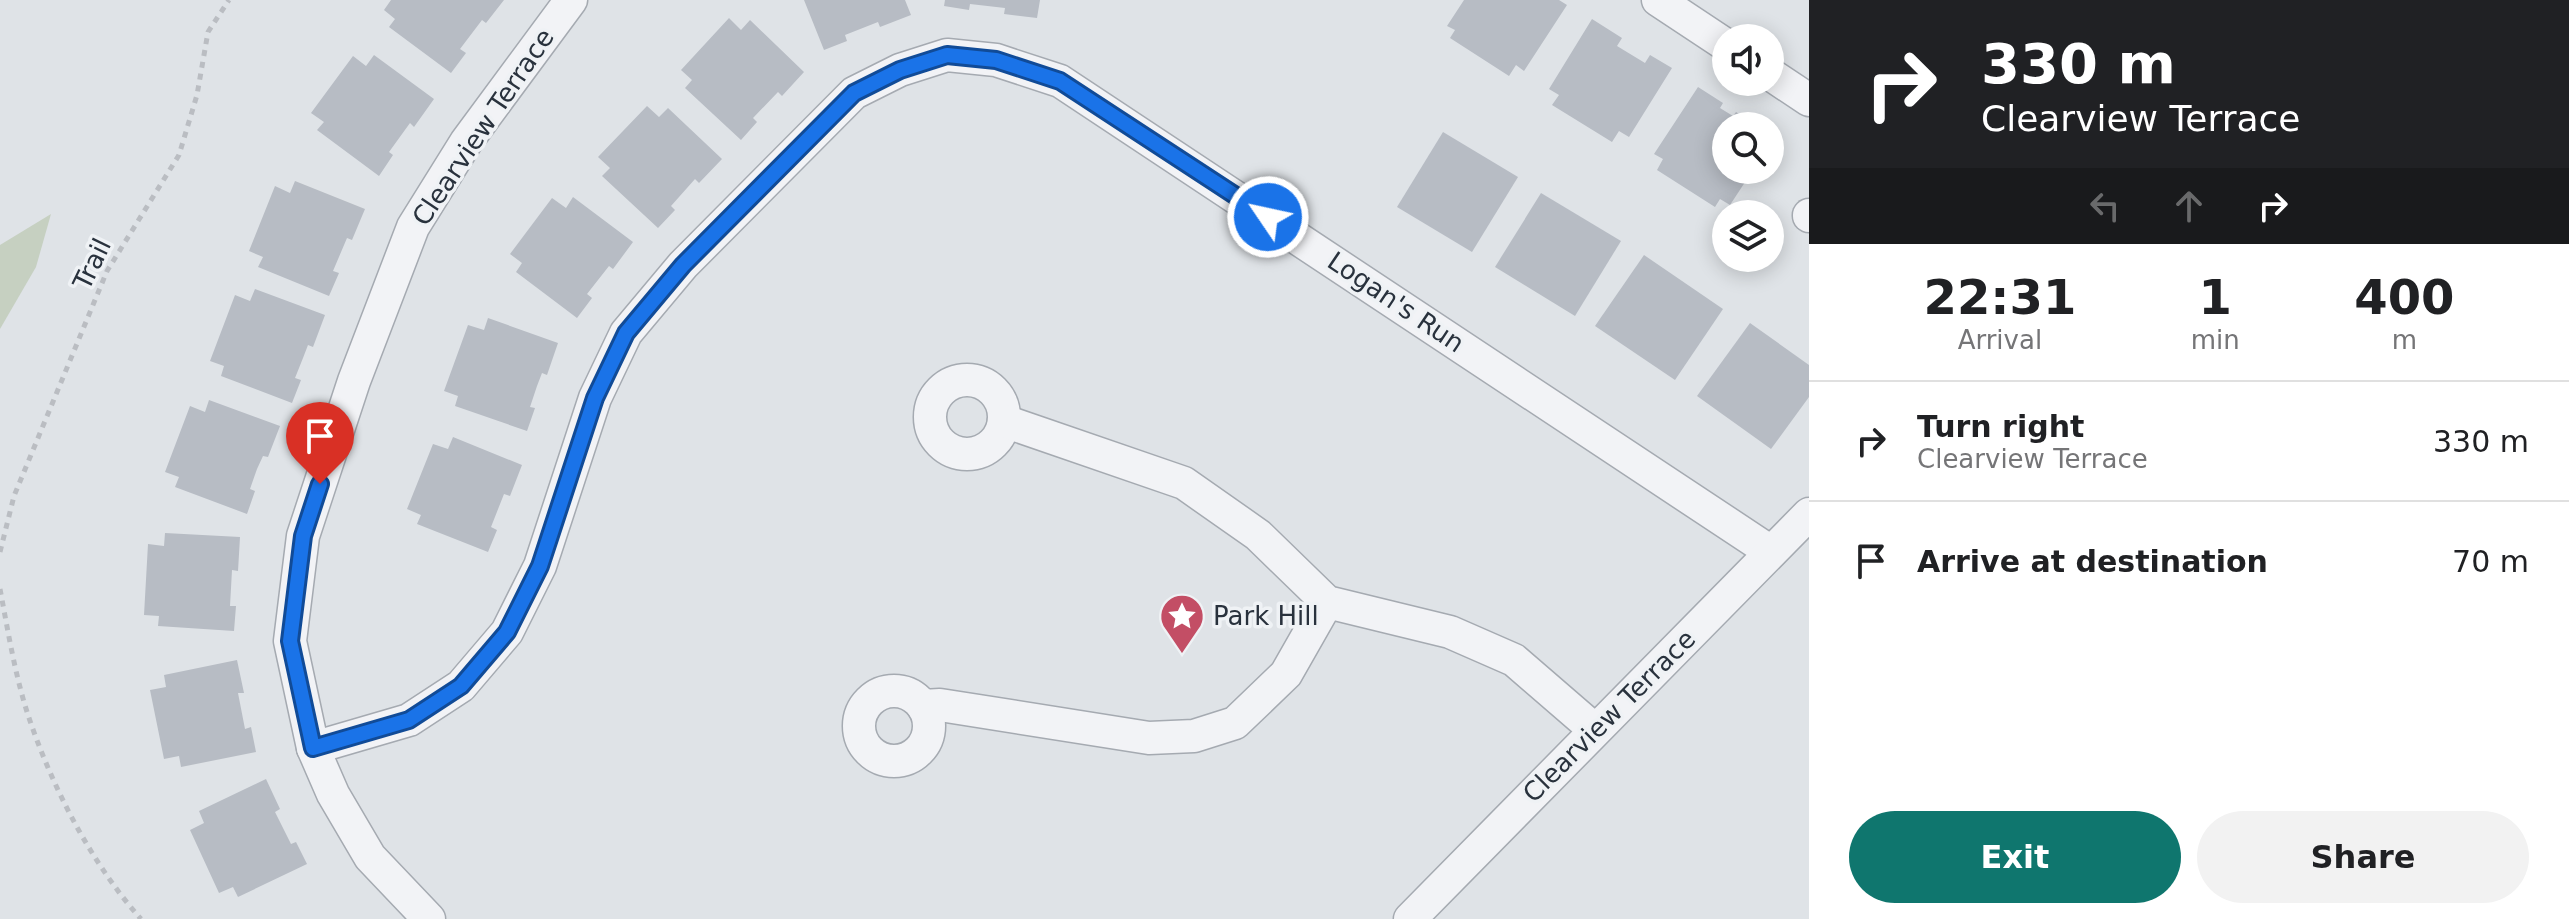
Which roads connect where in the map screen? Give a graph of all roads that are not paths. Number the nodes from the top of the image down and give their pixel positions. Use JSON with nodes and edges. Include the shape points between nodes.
{"nodes":[{"id":1,"x":571,"y":0,"type":"edge"},
{"id":2,"x":1658,"y":0,"type":"edge"},
{"id":3,"x":1712,"y":36,"type":"edge"},
{"id":4,"x":1784,"y":83,"type":"edge"},
{"id":5,"x":1809,"y":100,"type":"edge"},
{"id":6,"x":1004,"y":421,"type":"dead end"},
{"id":7,"x":1809,"y":514,"type":"edge"},
{"id":8,"x":1771,"y":552,"type":"junction"},
{"id":9,"x":1327,"y":602,"type":"junction"},
{"id":10,"x":923,"y":706,"type":"dead end"},
{"id":11,"x":1595,"y":730,"type":"junction"},
{"id":12,"x":313,"y":748,"type":"junction"},
{"id":13,"x":429,"y":919,"type":"edge"},
{"id":14,"x":1410,"y":919,"type":"edge"}],
"edges":[{"from":1,"to":12,"type":"street","name":"Clearview Terrace","via":[[466,142],[413,227],[354,381],[303,536],[290,641]]},
{"from":2,"to":3,"type":"street"},
{"from":4,"to":5,"type":"street"},
{"from":6,"to":9,"type":"street","via":[[1184,483],[1258,535]]},
{"from":7,"to":8,"type":"street","name":"Clearview Terrace"},
{"from":8,"to":11,"type":"street","name":"Clearview Terrace"},
{"from":8,"to":12,"type":"street","name":"Logan's Run","via":[[1060,81],[996,60],[947,55],[854,93],[683,265],[626,333],[595,398],[540,566],[507,632],[461,686],[409,720]]},
{"from":9,"to":10,"type":"street","via":[[1286,674],[1235,723],[1194,736],[1149,738]]},
{"from":9,"to":11,"type":"street","via":[[1450,632],[1514,660]]},
{"from":11,"to":14,"type":"street","name":"Clearview Terrace"},
{"from":12,"to":13,"type":"street","name":"Clearview Terrace","via":[[370,857]]}]}
